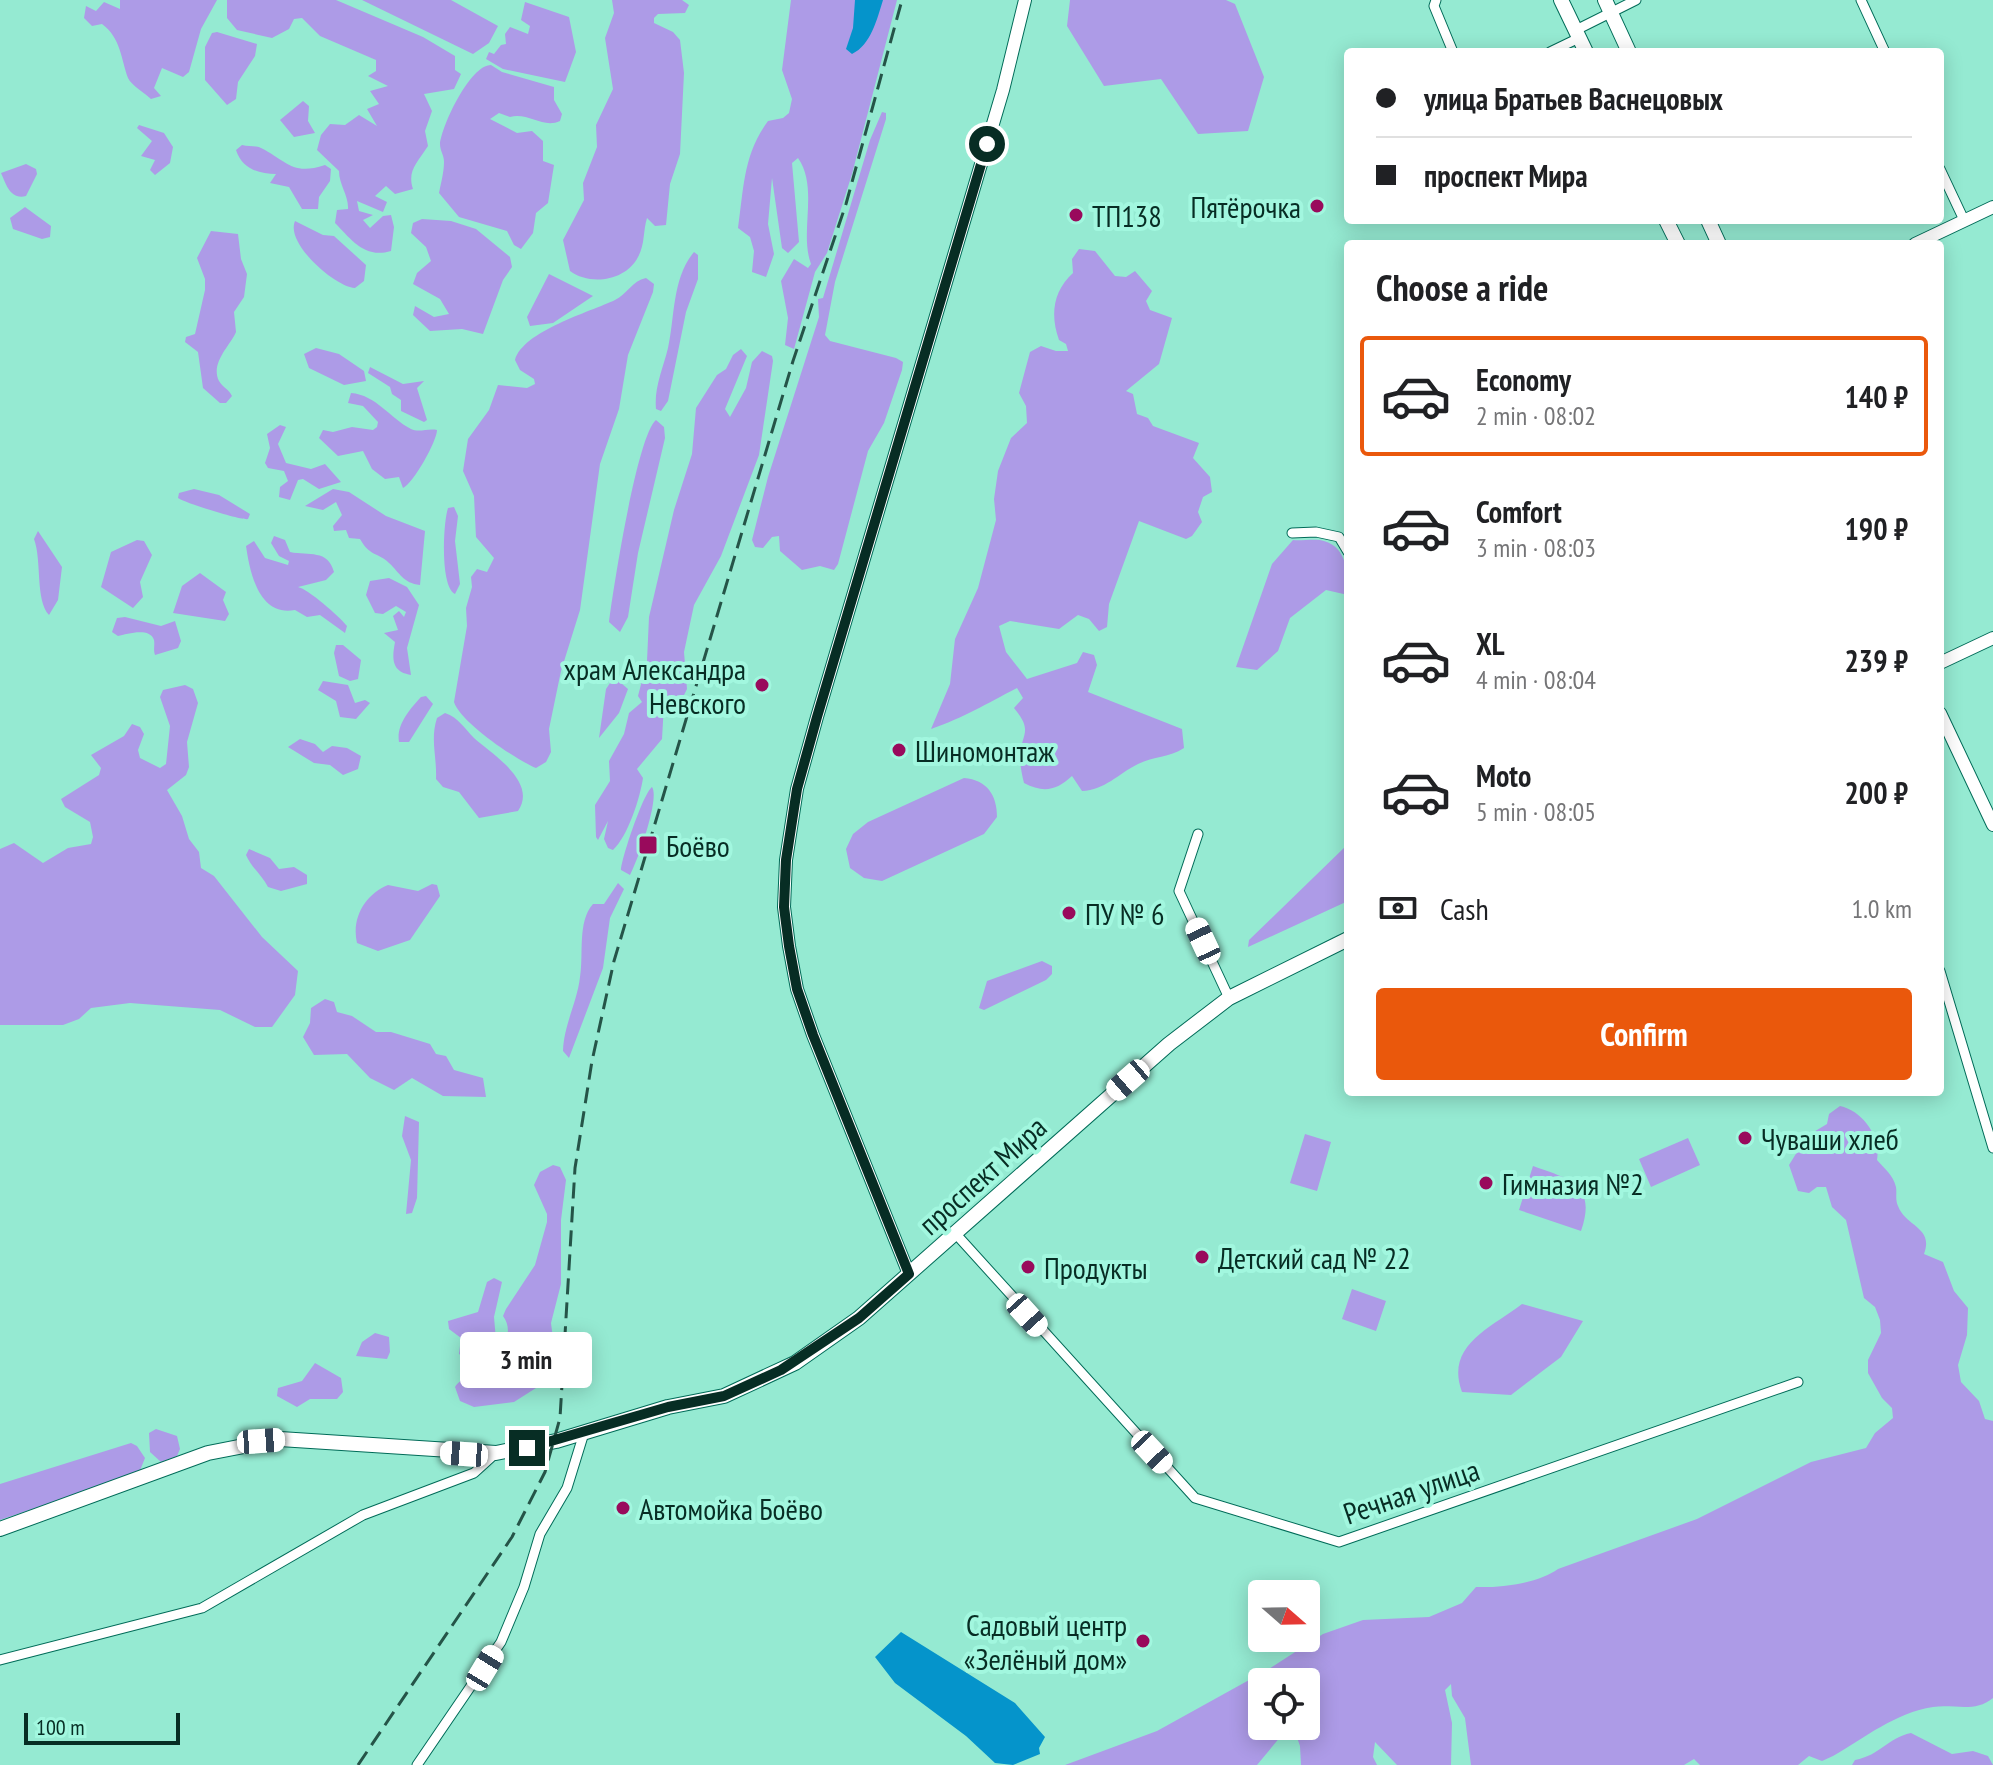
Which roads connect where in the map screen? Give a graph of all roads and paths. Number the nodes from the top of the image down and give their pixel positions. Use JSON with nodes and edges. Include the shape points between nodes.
{"nodes":[{"id":1,"x":1025,"y":0,"type":"edge"},
{"id":2,"x":1436,"y":0,"type":"edge"},
{"id":3,"x":1561,"y":0,"type":"edge"},
{"id":4,"x":1636,"y":0,"type":"edge"},
{"id":5,"x":1861,"y":0,"type":"edge"},
{"id":6,"x":1608,"y":6,"type":"edge"},
{"id":7,"x":1580,"y":40,"type":"edge"},
{"id":8,"x":1451,"y":48,"type":"edge"},
{"id":9,"x":1560,"y":48,"type":"edge"},
{"id":10,"x":1627,"y":48,"type":"edge"},
{"id":11,"x":1883,"y":48,"type":"edge"},
{"id":12,"x":1944,"y":178,"type":"edge"},
{"id":13,"x":1993,"y":207,"type":"edge"},
{"id":14,"x":1964,"y":220,"type":"junction"},
{"id":15,"x":1923,"y":240,"type":"edge"},
{"id":16,"x":1292,"y":533,"type":"dead end"},
{"id":17,"x":1344,"y":545,"type":"edge"},
{"id":18,"x":1993,"y":638,"type":"edge"},
{"id":19,"x":1944,"y":661,"type":"edge"},
{"id":20,"x":1944,"y":721,"type":"edge"},
{"id":21,"x":1993,"y":825,"type":"edge"},
{"id":22,"x":1198,"y":834,"type":"dead end"},
{"id":23,"x":1344,"y":941,"type":"edge"},
{"id":24,"x":1944,"y":984,"type":"edge"},
{"id":25,"x":1229,"y":998,"type":"junction"},
{"id":26,"x":1993,"y":1148,"type":"edge"},
{"id":27,"x":955,"y":1233,"type":"junction"},
{"id":28,"x":909,"y":1274,"type":"junction"},
{"id":29,"x":1798,"y":1382,"type":"dead end"},
{"id":30,"x":584,"y":1433,"type":"junction"},
{"id":31,"x":496,"y":1453,"type":"junction"},
{"id":32,"x":0,"y":1529,"type":"edge"},
{"id":33,"x":0,"y":1660,"type":"edge"},
{"id":34,"x":417,"y":1765,"type":"edge"}],
"edges":[{"from":1,"to":28,"type":"main road","via":[[817,717],[797,789],[786,860],[784,907],[797,989]]},
{"from":2,"to":8,"type":"street"},
{"from":3,"to":7,"type":"main road"},
{"from":4,"to":6,"type":"street"},
{"from":5,"to":11,"type":"street"},
{"from":6,"to":7,"type":"street"},
{"from":6,"to":10,"type":"main road"},
{"from":7,"to":9,"type":"street"},
{"from":12,"to":14,"type":"street"},
{"from":13,"to":14,"type":"main road"},
{"from":14,"to":15,"type":"main road"},
{"from":16,"to":17,"type":"street","via":[[1339,537]]},
{"from":18,"to":19,"type":"main road"},
{"from":20,"to":21,"type":"main road"},
{"from":22,"to":25,"type":"street","via":[[1179,891]]},
{"from":23,"to":25,"type":"main road","name":"проспект Мира"},
{"from":24,"to":26,"type":"street"},
{"from":25,"to":27,"type":"main road","name":"проспект Мира","via":[[1169,1044]]},
{"from":27,"to":28,"type":"main road","name":"проспект Мира"},
{"from":27,"to":29,"type":"street","name":"Речная улица","via":[[1195,1498],[1339,1542]]},
{"from":28,"to":30,"type":"main road","name":"проспект Мира","via":[[859,1318],[781,1370],[724,1396]]},
{"from":30,"to":31,"type":"main road","name":"проспект Мира"},
{"from":30,"to":34,"type":"street","via":[[567,1488],[540,1534],[501,1642]]},
{"from":31,"to":32,"type":"main road","name":"проспект Мира","via":[[261,1441],[208,1453]]},
{"from":31,"to":33,"type":"street","via":[[474,1473],[363,1515],[202,1608]]}]}
